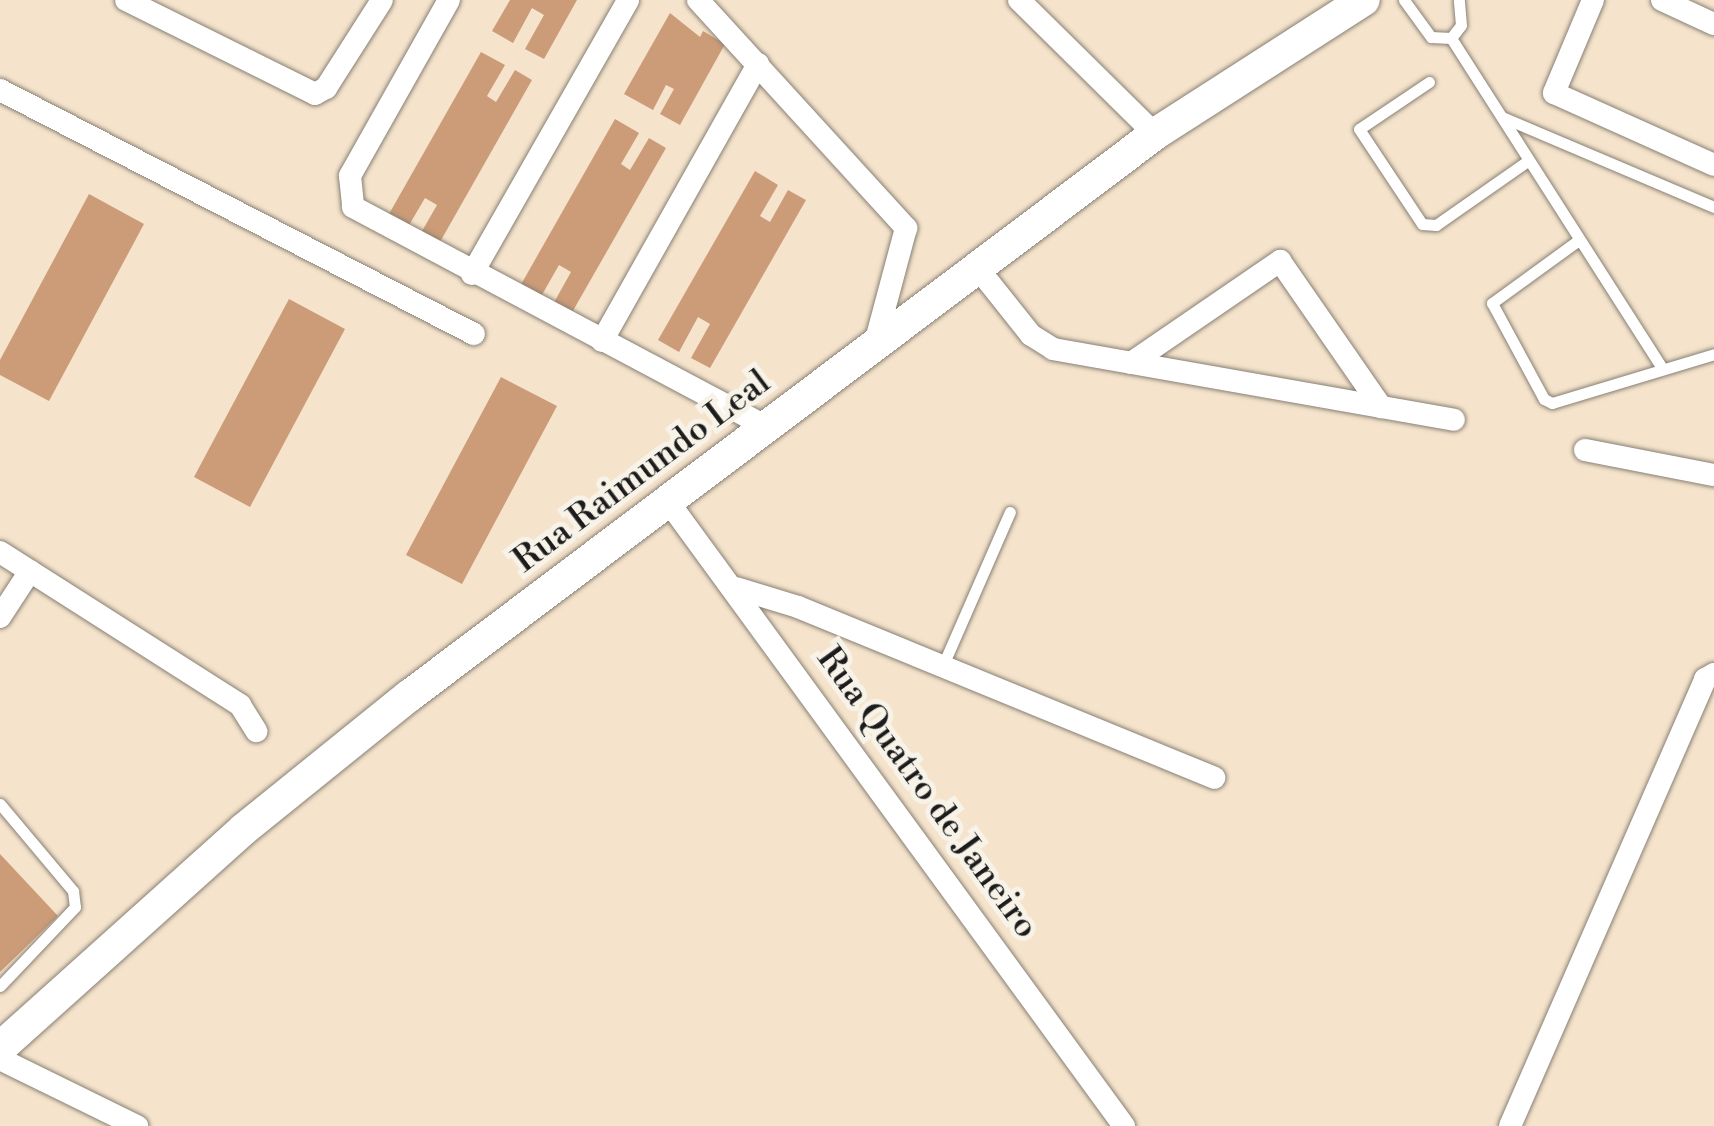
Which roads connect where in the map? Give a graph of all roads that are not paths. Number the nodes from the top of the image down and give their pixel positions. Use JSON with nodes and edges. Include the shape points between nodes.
{"nodes":[{"id":1,"x":126,"y":0,"type":"edge"},
{"id":2,"x":382,"y":0,"type":"edge"},
{"id":3,"x":449,"y":0,"type":"edge"},
{"id":4,"x":628,"y":0,"type":"edge"},
{"id":5,"x":698,"y":0,"type":"edge"},
{"id":6,"x":1019,"y":0,"type":"edge"},
{"id":7,"x":1364,"y":0,"type":"edge"},
{"id":8,"x":1404,"y":0,"type":"edge"},
{"id":9,"x":1459,"y":0,"type":"edge"},
{"id":10,"x":1593,"y":0,"type":"edge"},
{"id":11,"x":1662,"y":0,"type":"edge"},
{"id":12,"x":1714,"y":24,"type":"edge"},
{"id":13,"x":1451,"y":38,"type":"junction"},
{"id":14,"x":758,"y":64,"type":"junction"},
{"id":15,"x":1429,"y":82,"type":"dead end"},
{"id":16,"x":0,"y":90,"type":"edge"},
{"id":17,"x":1500,"y":116,"type":"junction"},
{"id":18,"x":1155,"y":134,"type":"junction"},
{"id":19,"x":1526,"y":162,"type":"junction"},
{"id":20,"x":1714,"y":165,"type":"edge"},
{"id":21,"x":1714,"y":207,"type":"edge"},
{"id":22,"x":1576,"y":242,"type":"junction"},
{"id":23,"x":976,"y":266,"type":"junction"},
{"id":24,"x":472,"y":274,"type":"junction"},
{"id":25,"x":474,"y":334,"type":"dead end"},
{"id":26,"x":602,"y":342,"type":"junction"},
{"id":27,"x":875,"y":344,"type":"junction"},
{"id":28,"x":1714,"y":354,"type":"edge"},
{"id":29,"x":1131,"y":363,"type":"junction"},
{"id":30,"x":1662,"y":368,"type":"junction"},
{"id":31,"x":1381,"y":407,"type":"junction"},
{"id":32,"x":1454,"y":420,"type":"dead end"},
{"id":33,"x":768,"y":428,"type":"junction"},
{"id":34,"x":1584,"y":450,"type":"dead end"},
{"id":35,"x":1714,"y":476,"type":"edge"},
{"id":36,"x":670,"y":504,"type":"junction"},
{"id":37,"x":1010,"y":512,"type":"dead end"},
{"id":38,"x":0,"y":552,"type":"edge"},
{"id":39,"x":30,"y":571,"type":"junction"},
{"id":40,"x":736,"y":588,"type":"junction"},
{"id":41,"x":0,"y":617,"type":"edge"},
{"id":42,"x":944,"y":666,"type":"junction"},
{"id":43,"x":1714,"y":674,"type":"edge"},
{"id":44,"x":256,"y":731,"type":"dead end"},
{"id":45,"x":1214,"y":778,"type":"dead end"},
{"id":46,"x":0,"y":804,"type":"edge"},
{"id":47,"x":0,"y":986,"type":"edge"},
{"id":48,"x":0,"y":1048,"type":"edge"},
{"id":49,"x":0,"y":1060,"type":"edge"},
{"id":50,"x":137,"y":1126,"type":"edge"},
{"id":51,"x":1124,"y":1126,"type":"edge"},
{"id":52,"x":1510,"y":1126,"type":"edge"}],
"edges":[{"from":1,"to":2,"type":"street","via":[[315,94],[326,88]]},
{"from":3,"to":24,"type":"street","via":[[350,176],[348,194],[362,217]]},
{"from":4,"to":24,"type":"street"},
{"from":5,"to":14,"type":"street"},
{"from":6,"to":18,"type":"street"},
{"from":7,"to":18,"type":"street","name":"Rua Raimundo Leal"},
{"from":8,"to":13,"type":"lane","via":[[1431,36]]},
{"from":9,"to":13,"type":"lane","via":[[1461,24]]},
{"from":10,"to":20,"type":"street","via":[[1554,93]]},
{"from":11,"to":12,"type":"street"},
{"from":13,"to":17,"type":"lane"},
{"from":14,"to":26,"type":"street"},
{"from":14,"to":27,"type":"street","via":[[906,228]]},
{"from":15,"to":19,"type":"lane","via":[[1359,129],[1422,224],[1436,225]]},
{"from":16,"to":25,"type":"street"},
{"from":17,"to":19,"type":"lane"},
{"from":17,"to":21,"type":"lane"},
{"from":18,"to":23,"type":"street","name":"Rua Raimundo Leal"},
{"from":19,"to":22,"type":"lane"},
{"from":22,"to":30,"type":"lane"},
{"from":22,"to":30,"type":"lane","via":[[1492,303],[1540,396],[1552,402]]},
{"from":23,"to":27,"type":"street","name":"Rua Raimundo Leal"},
{"from":23,"to":29,"type":"street","via":[[1044,346]]},
{"from":24,"to":26,"type":"street"},
{"from":26,"to":33,"type":"street"},
{"from":27,"to":33,"type":"street","name":"Rua Raimundo Leal"},
{"from":28,"to":30,"type":"lane"},
{"from":29,"to":31,"type":"street"},
{"from":29,"to":31,"type":"street","via":[[1280,260]]},
{"from":31,"to":32,"type":"street"},
{"from":33,"to":36,"type":"street","name":"Rua Raimundo Leal"},
{"from":34,"to":35,"type":"street"},
{"from":36,"to":40,"type":"street","name":"Rua Quatro de Janeiro"},
{"from":36,"to":48,"type":"street","name":"Rua Raimundo Leal","via":[[409,696],[244,829]]},
{"from":37,"to":42,"type":"lane"},
{"from":38,"to":39,"type":"street"},
{"from":39,"to":41,"type":"street"},
{"from":39,"to":44,"type":"street","via":[[240,706]]},
{"from":40,"to":42,"type":"street"},
{"from":40,"to":51,"type":"street","name":"Rua Quatro de Janeiro"},
{"from":42,"to":45,"type":"street"},
{"from":43,"to":52,"type":"street","via":[[1705,679]]},
{"from":46,"to":47,"type":"lane","via":[[73,891],[75,907]]},
{"from":49,"to":50,"type":"street"}]}
